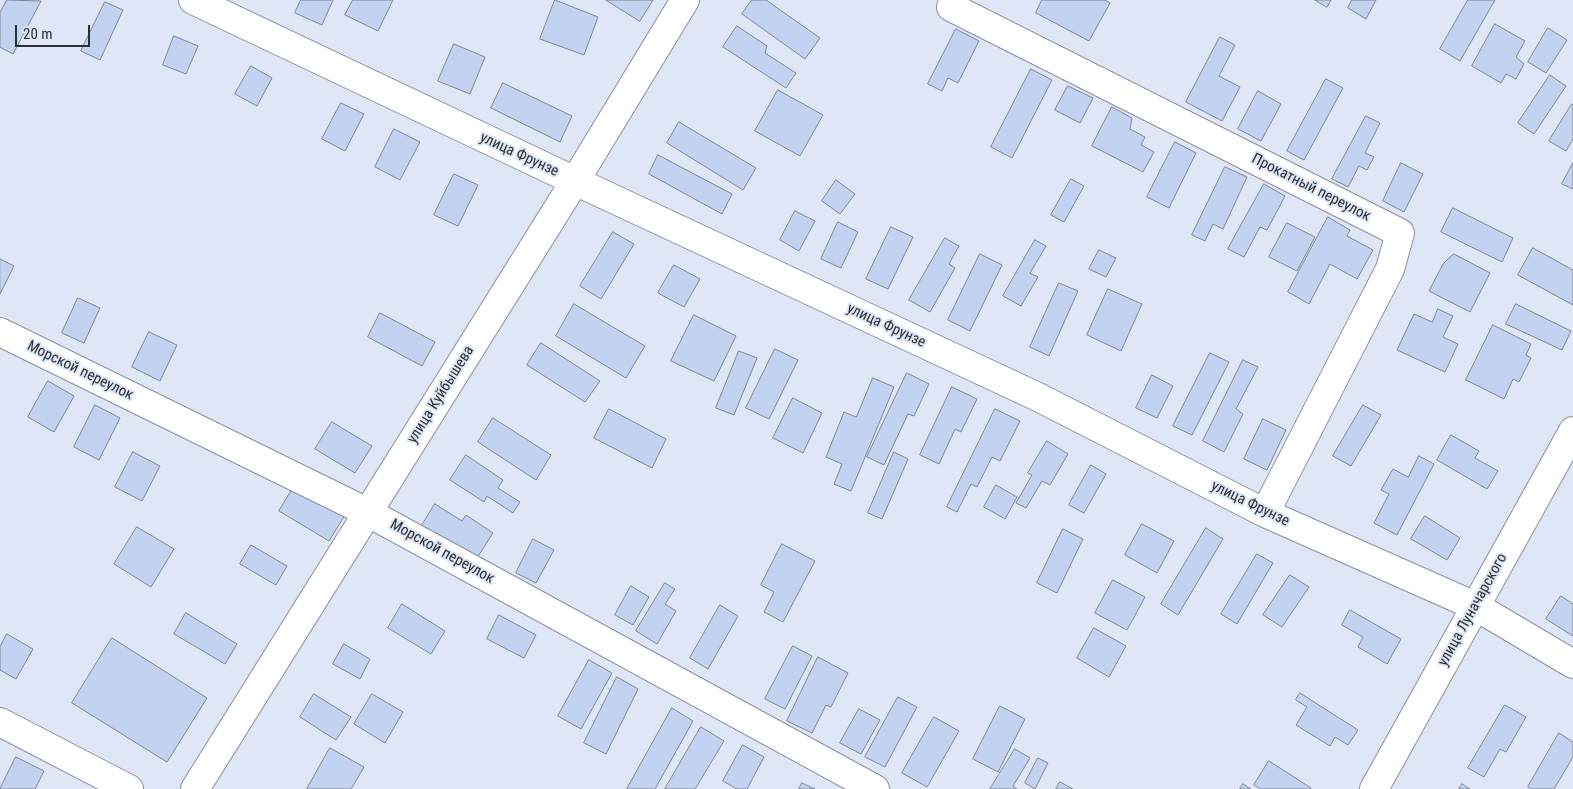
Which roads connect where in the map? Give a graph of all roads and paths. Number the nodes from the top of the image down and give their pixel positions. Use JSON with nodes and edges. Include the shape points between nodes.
{"nodes":[{"id":1,"x":193,"y":0,"type":"edge"},
{"id":2,"x":685,"y":0,"type":"edge"},
{"id":3,"x":955,"y":0,"type":"edge"},
{"id":4,"x":575,"y":181,"type":"junction"},
{"id":5,"x":0,"y":332,"type":"edge"},
{"id":6,"x":1573,"y":430,"type":"edge"},
{"id":7,"x":367,"y":512,"type":"junction"},
{"id":8,"x":1265,"y":513,"type":"junction"},
{"id":9,"x":1475,"y":606,"type":"junction"},
{"id":10,"x":1573,"y":664,"type":"edge"},
{"id":11,"x":0,"y":722,"type":"edge"},
{"id":12,"x":129,"y":789,"type":"edge"},
{"id":13,"x":195,"y":789,"type":"edge"},
{"id":14,"x":875,"y":789,"type":"edge"},
{"id":15,"x":1374,"y":789,"type":"edge"}],
"edges":[{"from":1,"to":4,"type":"street","name":"улица Фрунзе"},
{"from":2,"to":4,"type":"street","name":"улица Куйбышева"},
{"from":3,"to":8,"type":"street","name":"Прокатный переулок","via":[[951,7],[1400,233],[1390,269]]},
{"from":4,"to":7,"type":"street","name":"улица Куйбышева"},
{"from":4,"to":8,"type":"street","name":"улица Фрунзе","via":[[1038,397]]},
{"from":5,"to":7,"type":"street","name":"Морской переулок"},
{"from":6,"to":9,"type":"street","name":"улица Луначарского"},
{"from":7,"to":13,"type":"street","name":"улица Куйбышева"},
{"from":7,"to":14,"type":"street","name":"Морской переулок"},
{"from":8,"to":9,"type":"street","name":"улица Фрунзе"},
{"from":9,"to":10,"type":"street","name":"улица Фрунзе"},
{"from":9,"to":15,"type":"street","name":"улица Луначарского"},
{"from":11,"to":12,"type":"street"}]}
